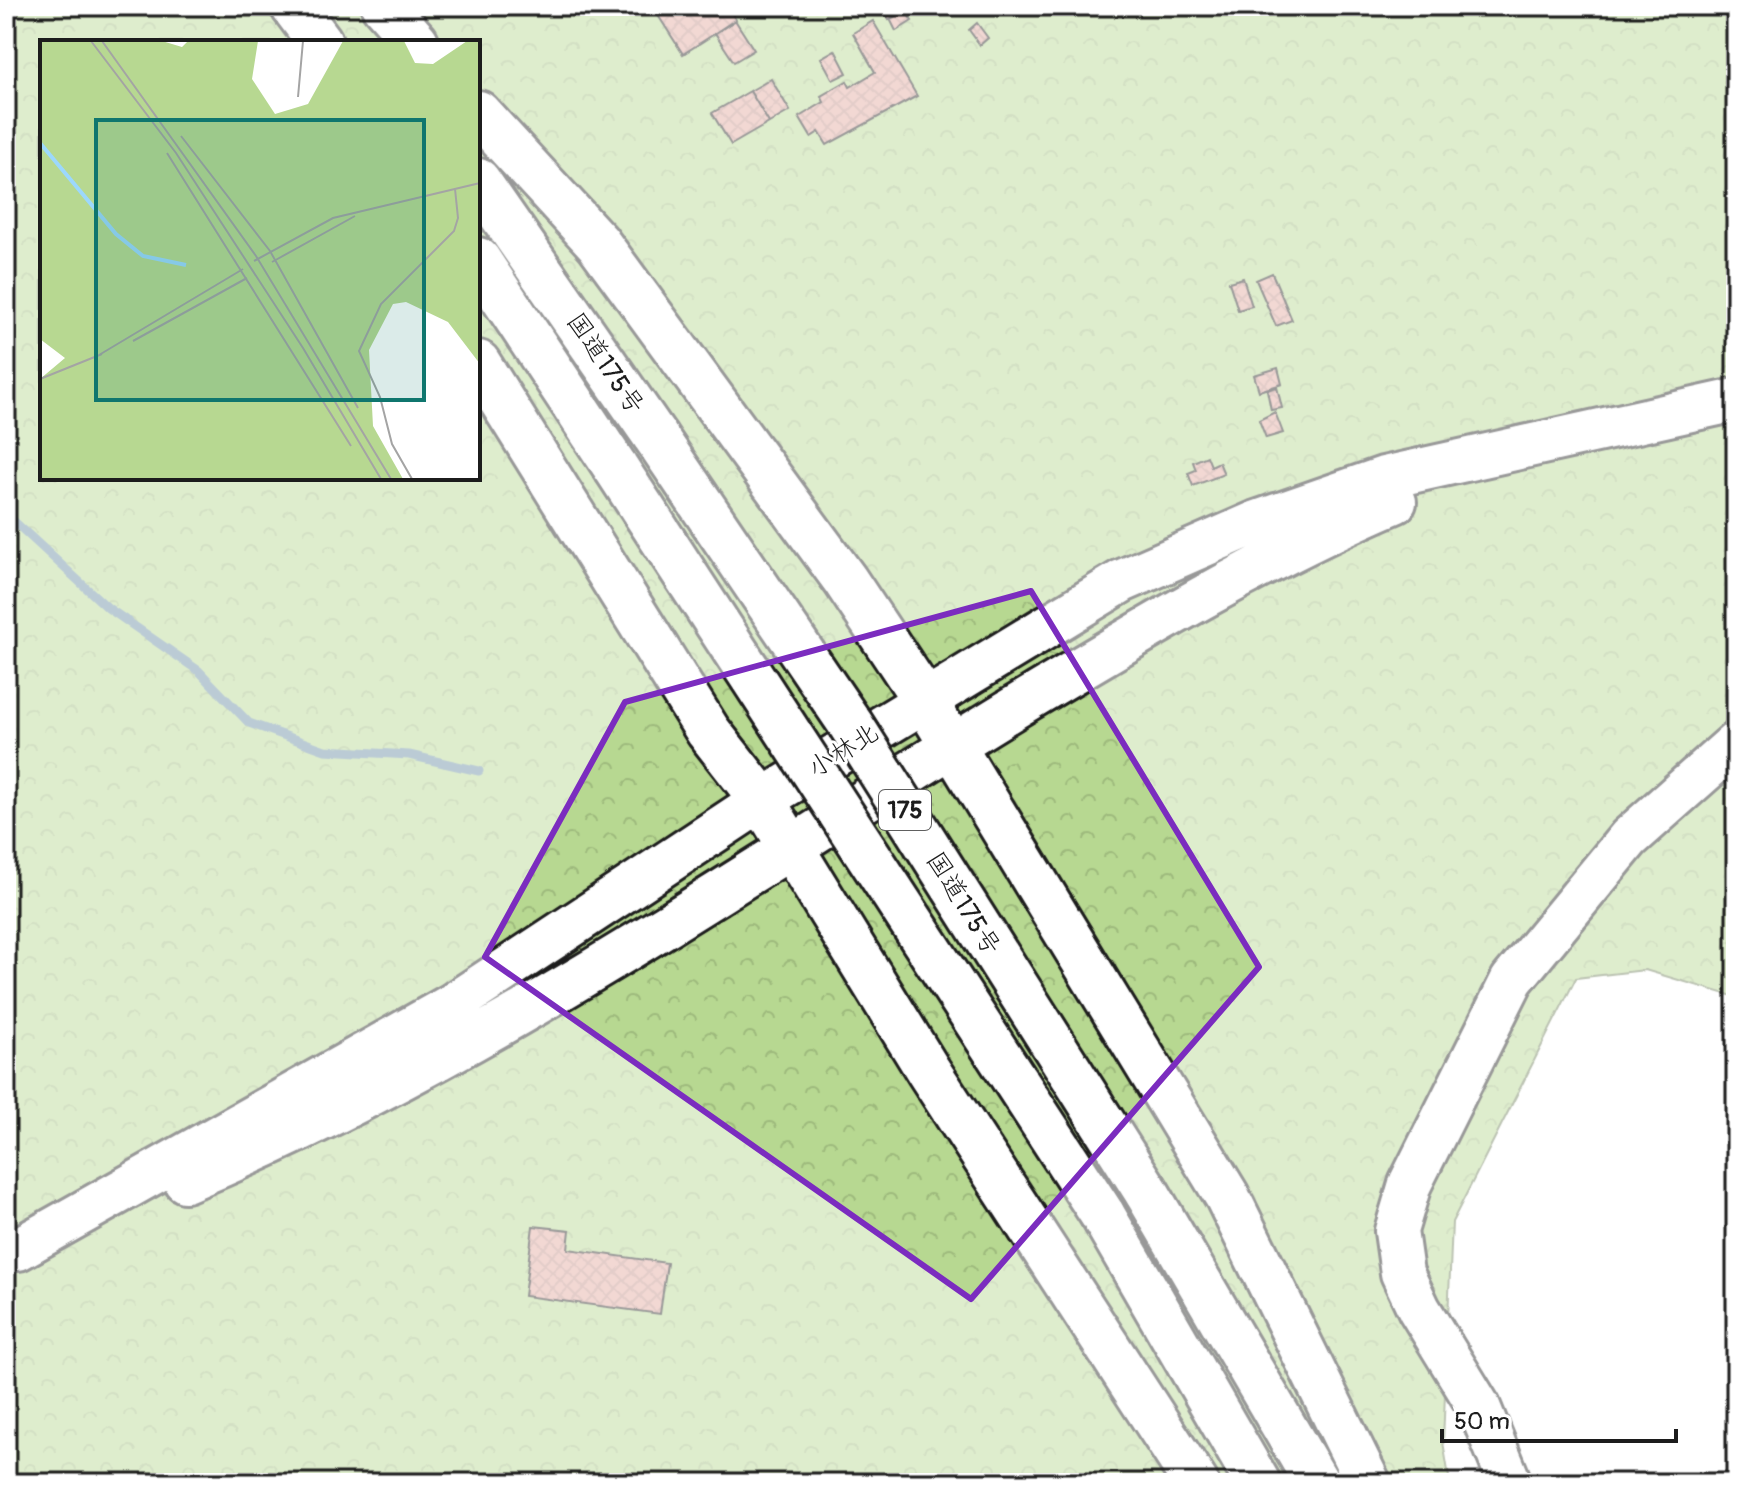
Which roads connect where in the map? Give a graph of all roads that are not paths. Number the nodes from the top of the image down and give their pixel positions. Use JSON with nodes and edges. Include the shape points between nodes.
{"nodes":[{"id":1,"x":274,"y":6,"type":"edge"},
{"id":2,"x":293,"y":6,"type":"edge"},
{"id":3,"x":353,"y":6,"type":"edge"},
{"id":4,"x":384,"y":6,"type":"edge"},
{"id":5,"x":295,"y":40,"type":"edge"},
{"id":6,"x":318,"y":40,"type":"edge"},
{"id":7,"x":378,"y":40,"type":"edge"},
{"id":8,"x":414,"y":40,"type":"edge"},
{"id":9,"x":480,"y":115,"type":"edge"},
{"id":10,"x":480,"y":184,"type":"edge"},
{"id":11,"x":480,"y":263,"type":"edge"},
{"id":12,"x":480,"y":366,"type":"edge"},
{"id":13,"x":1736,"y":400,"type":"edge"},
{"id":14,"x":1556,"y":438,"type":"junction"},
{"id":15,"x":924,"y":699,"type":"junction"},
{"id":16,"x":1736,"y":743,"type":"edge"},
{"id":17,"x":953,"y":745,"type":"junction"},
{"id":18,"x":762,"y":800,"type":"junction"},
{"id":19,"x":791,"y":848,"type":"junction"},
{"id":20,"x":12,"y":1252,"type":"edge"},
{"id":21,"x":1196,"y":1483,"type":"edge"},
{"id":22,"x":1258,"y":1483,"type":"edge"},
{"id":23,"x":1317,"y":1483,"type":"edge"},
{"id":24,"x":1368,"y":1483,"type":"edge"},
{"id":25,"x":1510,"y":1483,"type":"edge"}],
"edges":[{"from":1,"to":5,"type":"highway"},
{"from":2,"to":6,"type":"highway"},
{"from":3,"to":7,"type":"highway"},
{"from":4,"to":8,"type":"highway"},
{"from":9,"to":15,"type":"highway","via":[[598,243],[845,580]]},
{"from":10,"to":23,"type":"highway","name":"国道175号","number":"175","bridge":true,"via":[[851,725],[1146,1191]]},
{"from":11,"to":22,"type":"highway","name":"国道175号","number":"175","bridge":true,"via":[[1102,1214]]},
{"from":12,"to":18,"type":"highway","via":[[708,731]]},
{"from":13,"to":14,"type":"street"},
{"from":14,"to":15,"type":"street","name":"小林北","via":[[1384,478],[1257,522],[1122,581]]},
{"from":14,"to":17,"type":"street","via":[[1323,532],[1226,582]]},
{"from":15,"to":17,"type":"highway"},
{"from":15,"to":18,"type":"street","name":"小林北"},
{"from":16,"to":25,"type":"street","via":[[1629,838],[1512,980],[1410,1184],[1399,1219],[1402,1273],[1479,1407]]},
{"from":17,"to":19,"type":"street"},
{"from":17,"to":24,"type":"highway","via":[[1227,1196]]},
{"from":18,"to":19,"type":"highway"},
{"from":18,"to":20,"type":"street","name":"小林北","via":[[452,1005]]},
{"from":19,"to":20,"type":"street","via":[[558,990],[351,1104],[261,1150]]},
{"from":19,"to":21,"type":"highway","via":[[929,1072]]}]}
